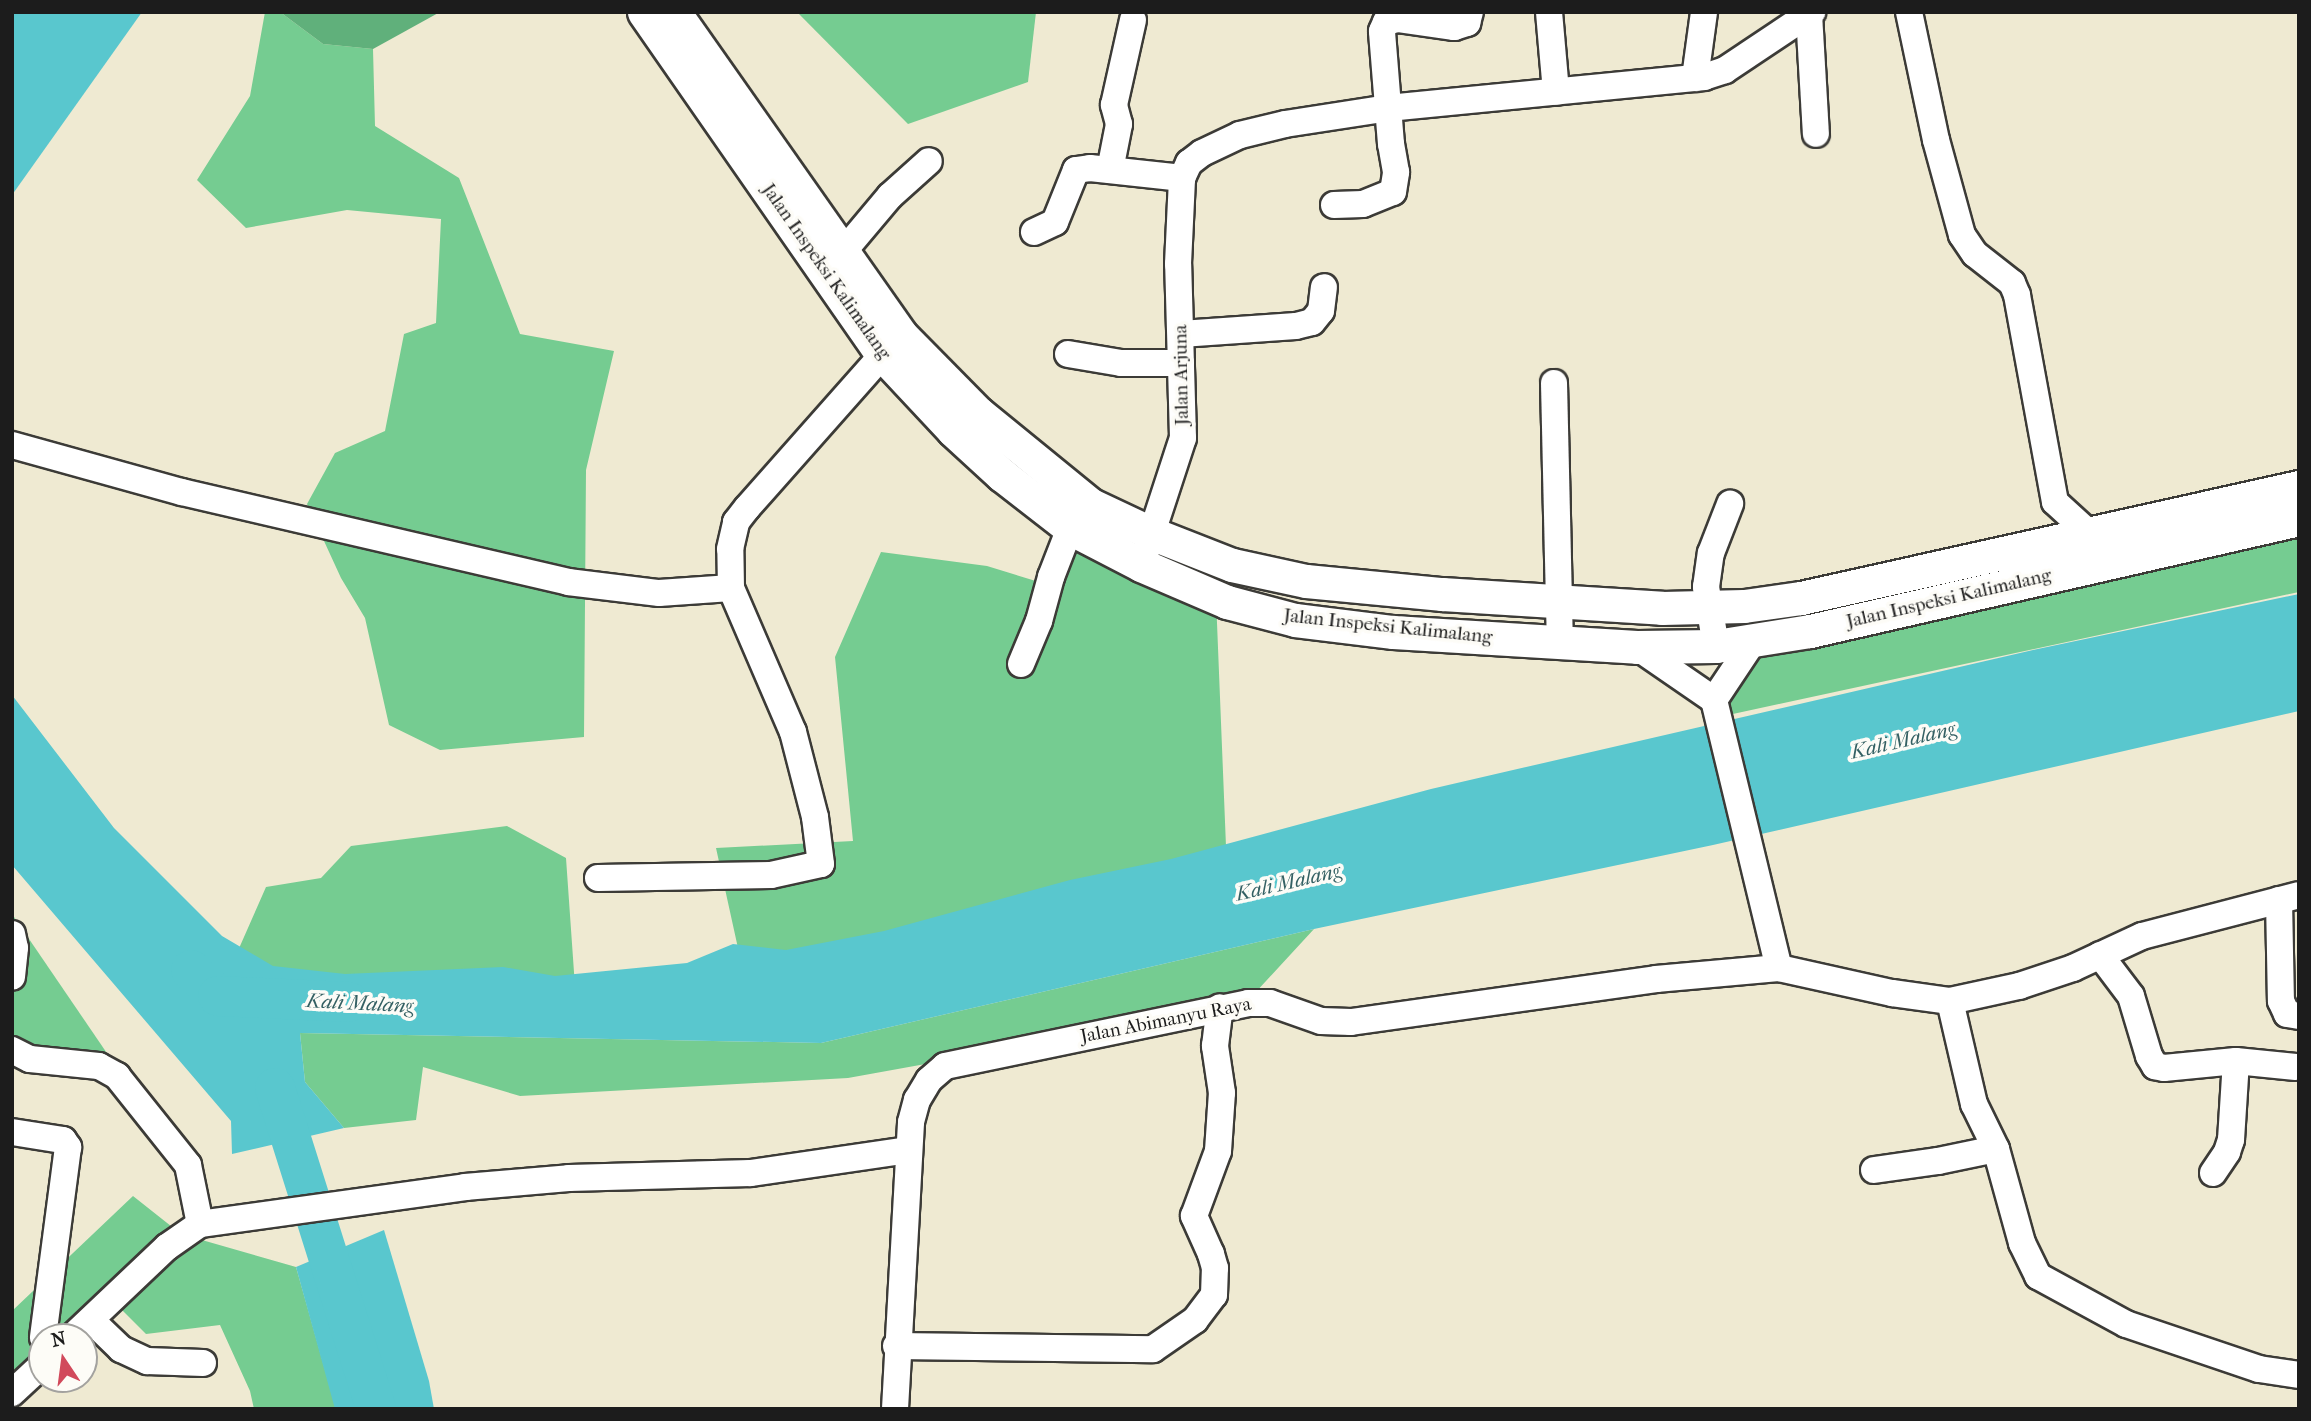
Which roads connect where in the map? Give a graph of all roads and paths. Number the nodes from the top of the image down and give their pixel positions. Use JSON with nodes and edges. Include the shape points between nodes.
{"nodes":[{"id":1,"x":644,"y":12,"type":"edge"},
{"id":2,"x":674,"y":12,"type":"edge"},
{"id":3,"x":1470,"y":12,"type":"edge"},
{"id":4,"x":1549,"y":12,"type":"edge"},
{"id":5,"x":1704,"y":12,"type":"edge"},
{"id":6,"x":1909,"y":12,"type":"edge"},
{"id":7,"x":1810,"y":13,"type":"edge"},
{"id":8,"x":1133,"y":20,"type":"dead end"},
{"id":9,"x":1695,"y":78,"type":"junction"},
{"id":10,"x":1556,"y":92,"type":"junction"},
{"id":11,"x":1388,"y":108,"type":"junction"},
{"id":12,"x":1816,"y":134,"type":"dead end"},
{"id":13,"x":929,"y":161,"type":"dead end"},
{"id":14,"x":1110,"y":170,"type":"junction"},
{"id":15,"x":1182,"y":178,"type":"junction"},
{"id":16,"x":1334,"y":205,"type":"dead end"},
{"id":17,"x":1034,"y":232,"type":"dead end"},
{"id":18,"x":833,"y":264,"type":"junction"},
{"id":19,"x":1324,"y":287,"type":"dead end"},
{"id":20,"x":1181,"y":334,"type":"junction"},
{"id":21,"x":891,"y":344,"type":"junction"},
{"id":22,"x":1068,"y":354,"type":"dead end"},
{"id":23,"x":1181,"y":363,"type":"junction"},
{"id":24,"x":1554,"y":383,"type":"dead end"},
{"id":25,"x":12,"y":445,"type":"edge"},
{"id":26,"x":2299,"y":487,"type":"edge"},
{"id":27,"x":1730,"y":504,"type":"dead end"},
{"id":28,"x":2299,"y":519,"type":"edge"},
{"id":29,"x":1070,"y":528,"type":"junction"},
{"id":30,"x":2090,"y":533,"type":"junction"},
{"id":31,"x":1153,"y":534,"type":"junction"},
{"id":32,"x":2150,"y":536,"type":"junction"},
{"id":33,"x":1141,"y":565,"type":"junction"},
{"id":34,"x":731,"y":587,"type":"junction"},
{"id":35,"x":1352,"y":587,"type":"junction"},
{"id":36,"x":1559,"y":602,"type":"junction"},
{"id":37,"x":1709,"y":608,"type":"junction"},
{"id":38,"x":1348,"y":626,"type":"junction"},
{"id":39,"x":1560,"y":643,"type":"junction"},
{"id":40,"x":1752,"y":643,"type":"junction"},
{"id":41,"x":1716,"y":646,"type":"junction"},
{"id":42,"x":1637,"y":647,"type":"junction"},
{"id":43,"x":1021,"y":664,"type":"dead end"},
{"id":44,"x":1717,"y":710,"type":"junction"},
{"id":45,"x":598,"y":878,"type":"dead end"},
{"id":46,"x":2289,"y":898,"type":"edge"},
{"id":47,"x":12,"y":934,"type":"edge"},
{"id":48,"x":2100,"y":955,"type":"junction"},
{"id":49,"x":1779,"y":968,"type":"junction"},
{"id":50,"x":12,"y":977,"type":"edge"},
{"id":51,"x":1950,"y":1001,"type":"junction"},
{"id":52,"x":1220,"y":1007,"type":"junction"},
{"id":53,"x":2299,"y":1016,"type":"edge"},
{"id":54,"x":12,"y":1050,"type":"edge"},
{"id":55,"x":2236,"y":1061,"type":"junction"},
{"id":56,"x":2296,"y":1067,"type":"dead end"},
{"id":57,"x":12,"y":1132,"type":"edge"},
{"id":58,"x":1996,"y":1149,"type":"junction"},
{"id":59,"x":908,"y":1150,"type":"junction"},
{"id":60,"x":1874,"y":1170,"type":"dead end"},
{"id":61,"x":2213,"y":1173,"type":"dead end"},
{"id":62,"x":210,"y":1222,"type":"junction"},
{"id":63,"x":45,"y":1323,"type":"edge"},
{"id":64,"x":88,"y":1323,"type":"edge"},
{"id":65,"x":98,"y":1337,"type":"edge"},
{"id":66,"x":896,"y":1346,"type":"junction"},
{"id":67,"x":203,"y":1363,"type":"dead end"},
{"id":68,"x":28,"y":1375,"type":"edge"},
{"id":69,"x":2299,"y":1375,"type":"edge"},
{"id":70,"x":12,"y":1393,"type":"edge"},
{"id":71,"x":895,"y":1409,"type":"edge"}],
"edges":[{"from":1,"to":18,"type":"main road","name":"Jalan Inspeksi Kalimalang"},
{"from":2,"to":18,"type":"main road","name":"Jalan Inspeksi Kalimalang"},
{"from":3,"to":11,"type":"street","via":[[1467,23],[1454,27],[1397,19],[1386,22],[1382,31]]},
{"from":4,"to":10,"type":"street"},
{"from":5,"to":9,"type":"street"},
{"from":6,"to":30,"type":"street","via":[[1962,235],[1975,254],[2012,283],[2055,502]]},
{"from":7,"to":9,"type":"street","via":[[1725,70]]},
{"from":7,"to":12,"type":"street"},
{"from":8,"to":14,"type":"street","via":[[1114,105],[1119,124]]},
{"from":9,"to":10,"type":"street"},
{"from":10,"to":11,"type":"street"},
{"from":11,"to":15,"type":"street","via":[[1240,135],[1202,153],[1189,163]]},
{"from":11,"to":16,"type":"street","via":[[1396,172],[1393,192],[1363,204]]},
{"from":13,"to":18,"type":"street","via":[[890,195]]},
{"from":14,"to":15,"type":"street"},
{"from":14,"to":17,"type":"street","via":[[1084,168],[1073,173],[1055,222]]},
{"from":15,"to":20,"type":"street","name":"Jalan Arjuna"},
{"from":18,"to":21,"type":"main road","name":"Jalan Inspeksi Kalimalang"},
{"from":19,"to":20,"type":"street","via":[[1321,311],[1312,322]]},
{"from":20,"to":23,"type":"street","name":"Jalan Arjuna"},
{"from":21,"to":29,"type":"main road","name":"Jalan Inspeksi Kalimalang","via":[[953,430]]},
{"from":21,"to":31,"type":"main road","name":"Jalan Inspeksi Kalimalang","via":[[1091,505]]},
{"from":21,"to":34,"type":"street","via":[[736,523],[730,549]]},
{"from":22,"to":23,"type":"street","via":[[1121,363]]},
{"from":23,"to":31,"type":"street","name":"Jalan Arjuna","via":[[1183,438]]},
{"from":24,"to":36,"type":"street"},
{"from":25,"to":34,"type":"street","via":[[182,492],[568,582],[659,593]]},
{"from":26,"to":32,"type":"main road","name":"Jalan Inspeksi Kalimalang"},
{"from":27,"to":37,"type":"street","via":[[1711,553],[1706,587]]},
{"from":28,"to":32,"type":"main road","name":"Jalan Inspeksi Kalimalang"},
{"from":29,"to":33,"type":"main road","name":"Jalan Inspeksi Kalimalang"},
{"from":29,"to":43,"type":"street"},
{"from":30,"to":32,"type":"main road","name":"Jalan Inspeksi Kalimalang"},
{"from":30,"to":37,"type":"main road","name":"Jalan Inspeksi Kalimalang","via":[[1801,598]]},
{"from":31,"to":33,"type":"street","name":"Jalan Arjuna"},
{"from":31,"to":35,"type":"main road","name":"Jalan Inspeksi Kalimalang","via":[[1232,565]]},
{"from":32,"to":40,"type":"main road","name":"Jalan Inspeksi Kalimalang"},
{"from":33,"to":38,"type":"main road","name":"Jalan Inspeksi Kalimalang","via":[[1227,602],[1295,620]]},
{"from":34,"to":45,"type":"street","via":[[793,732],[815,817],[821,864],[771,875]]},
{"from":35,"to":36,"type":"main road","name":"Jalan Inspeksi Kalimalang"},
{"from":35,"to":38,"type":"main road"},
{"from":36,"to":37,"type":"main road","name":"Jalan Inspeksi Kalimalang"},
{"from":36,"to":39,"type":"street"},
{"from":37,"to":41,"type":"street"},
{"from":38,"to":39,"type":"main road","name":"Jalan Inspeksi Kalimalang"},
{"from":39,"to":42,"type":"main road","name":"Jalan Inspeksi Kalimalang"},
{"from":40,"to":41,"type":"main road","name":"Jalan Inspeksi Kalimalang"},
{"from":40,"to":44,"type":"street"},
{"from":41,"to":42,"type":"main road","name":"Jalan Inspeksi Kalimalang"},
{"from":42,"to":44,"type":"street"},
{"from":44,"to":49,"type":"street"},
{"from":46,"to":48,"type":"street","name":"Jalan Abimanyu Raya","via":[[2142,936]]},
{"from":46,"to":53,"type":"street","via":[[2282,1008]]},
{"from":47,"to":50,"type":"street"},
{"from":48,"to":51,"type":"street","name":"Jalan Abimanyu Raya","via":[[2020,986]]},
{"from":48,"to":55,"type":"street","via":[[2130,996],[2155,1066]]},
{"from":49,"to":51,"type":"street","name":"Jalan Abimanyu Raya"},
{"from":49,"to":52,"type":"street","name":"Jalan Abimanyu Raya","via":[[1656,979],[1351,1022],[1321,1021],[1270,1003]]},
{"from":51,"to":58,"type":"street","via":[[1975,1104]]},
{"from":52,"to":59,"type":"street","name":"Jalan Abimanyu Raya","via":[[945,1066],[917,1100]]},
{"from":52,"to":66,"type":"street","via":[[1215,1046],[1222,1093],[1218,1151],[1194,1216],[1212,1254],[1214,1295],[1195,1320],[1153,1349]]},
{"from":54,"to":62,"type":"street","via":[[30,1059],[99,1066],[117,1076],[188,1166]]},
{"from":55,"to":56,"type":"street"},
{"from":55,"to":61,"type":"street","via":[[2231,1140]]},
{"from":57,"to":63,"type":"street","via":[[63,1140],[68,1147]]},
{"from":58,"to":60,"type":"street"},
{"from":58,"to":69,"type":"street","via":[[2021,1242],[2038,1276],[2126,1324],[2259,1369]]},
{"from":59,"to":62,"type":"street","via":[[751,1173],[569,1178],[465,1187]]},
{"from":59,"to":66,"type":"street","name":"Jalan Abimanyu Raya"},
{"from":62,"to":64,"type":"street","via":[[167,1247]]},
{"from":65,"to":67,"type":"street","via":[[147,1361]]},
{"from":66,"to":71,"type":"street","name":"Jalan Abimanyu Raya"},
{"from":68,"to":70,"type":"street"}]}
